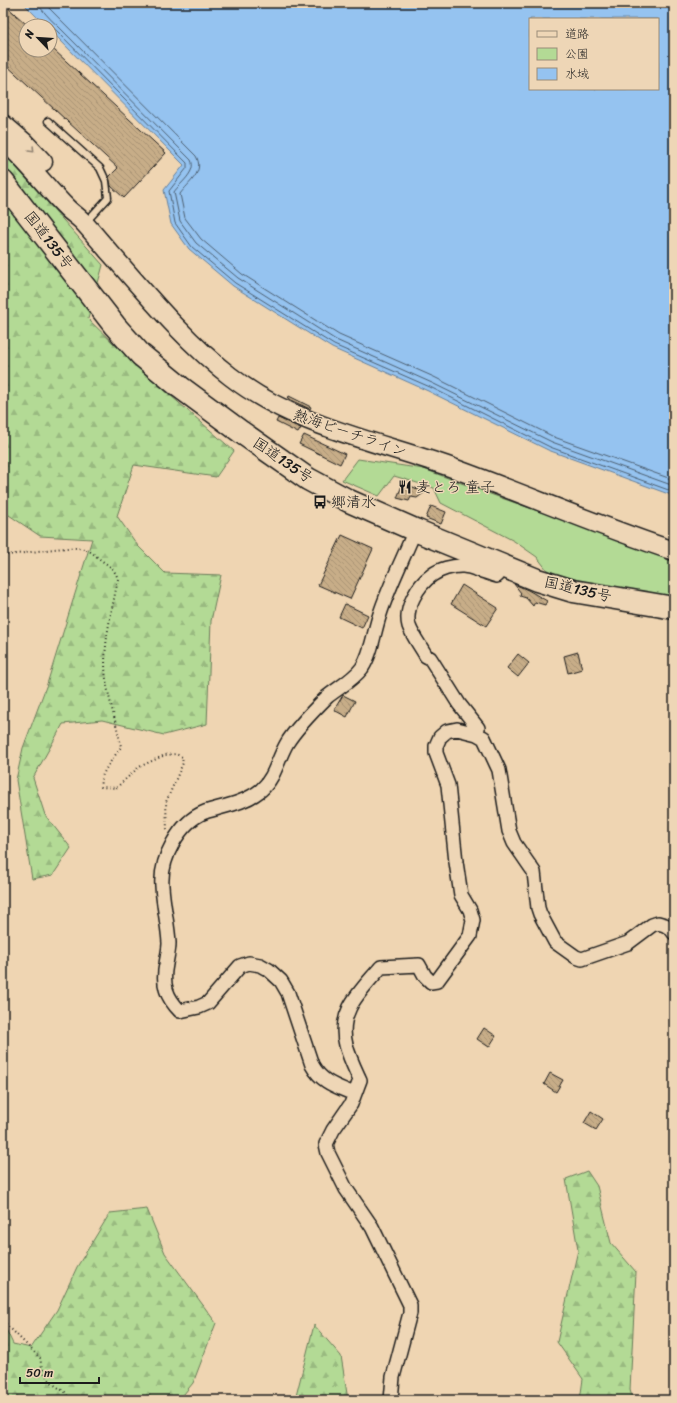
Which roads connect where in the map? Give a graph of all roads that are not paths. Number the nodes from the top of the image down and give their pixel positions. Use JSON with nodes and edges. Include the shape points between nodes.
{"nodes":[{"id":1,"x":48,"y":121,"type":"dead end"},
{"id":2,"x":3,"y":124,"type":"edge"},
{"id":3,"x":3,"y":140,"type":"edge"},
{"id":4,"x":3,"y":182,"type":"edge"},
{"id":5,"x":84,"y":223,"type":"junction"},
{"id":6,"x":415,"y":530,"type":"junction"},
{"id":7,"x":674,"y":551,"type":"edge"},
{"id":8,"x":505,"y":567,"type":"junction"},
{"id":9,"x":674,"y":608,"type":"edge"},
{"id":10,"x":477,"y":734,"type":"junction"},
{"id":11,"x":674,"y":934,"type":"edge"},
{"id":12,"x":354,"y":1094,"type":"junction"},
{"id":13,"x":391,"y":1400,"type":"edge"}],
"edges":[{"from":1,"to":5,"type":"lane","via":[[100,168],[106,181],[108,198]]},
{"from":2,"to":5,"type":"street","name":"熱海ビーチライン","one_way":true,"via":[[37,156],[76,201]]},
{"from":3,"to":5,"type":"street","name":"熱海ビーチライン"},
{"from":4,"to":6,"type":"highway","name":"国道135号","via":[[115,326],[160,371],[308,479],[349,501]]},
{"from":5,"to":7,"type":"street","name":"熱海ビーチライン","via":[[163,311],[215,364],[273,404],[312,422],[451,467],[599,525]]},
{"from":6,"to":8,"type":"highway","name":"国道135号"},
{"from":6,"to":12,"type":"street","via":[[380,613],[362,668],[327,697],[295,731],[287,742],[270,780],[261,790],[247,800],[195,817],[184,827],[172,843],[161,885],[169,944],[165,986],[170,1001],[180,1011],[199,1007],[208,1003],[240,966],[250,963],[270,970],[288,993],[317,1074]]},
{"from":8,"to":9,"type":"highway","name":"国道135号","via":[[537,580],[573,590]]},
{"from":8,"to":10,"type":"street","via":[[497,576],[462,566],[432,574],[413,599],[409,610],[409,626],[426,656],[430,658],[459,704],[478,728]]},
{"from":10,"to":11,"type":"street","via":[[484,738],[499,770],[509,831],[534,872],[538,908],[555,942],[582,959],[628,943],[658,923],[665,924]]},
{"from":10,"to":12,"type":"street","via":[[457,729],[447,730],[436,746],[436,753],[448,785],[461,895],[473,920],[470,936],[437,981],[432,982],[425,976],[419,965],[381,967],[353,1001],[345,1018],[344,1036],[360,1080]]},
{"from":12,"to":13,"type":"street","via":[[351,1104],[326,1144],[346,1189],[372,1227],[410,1305],[393,1377]]}]}
